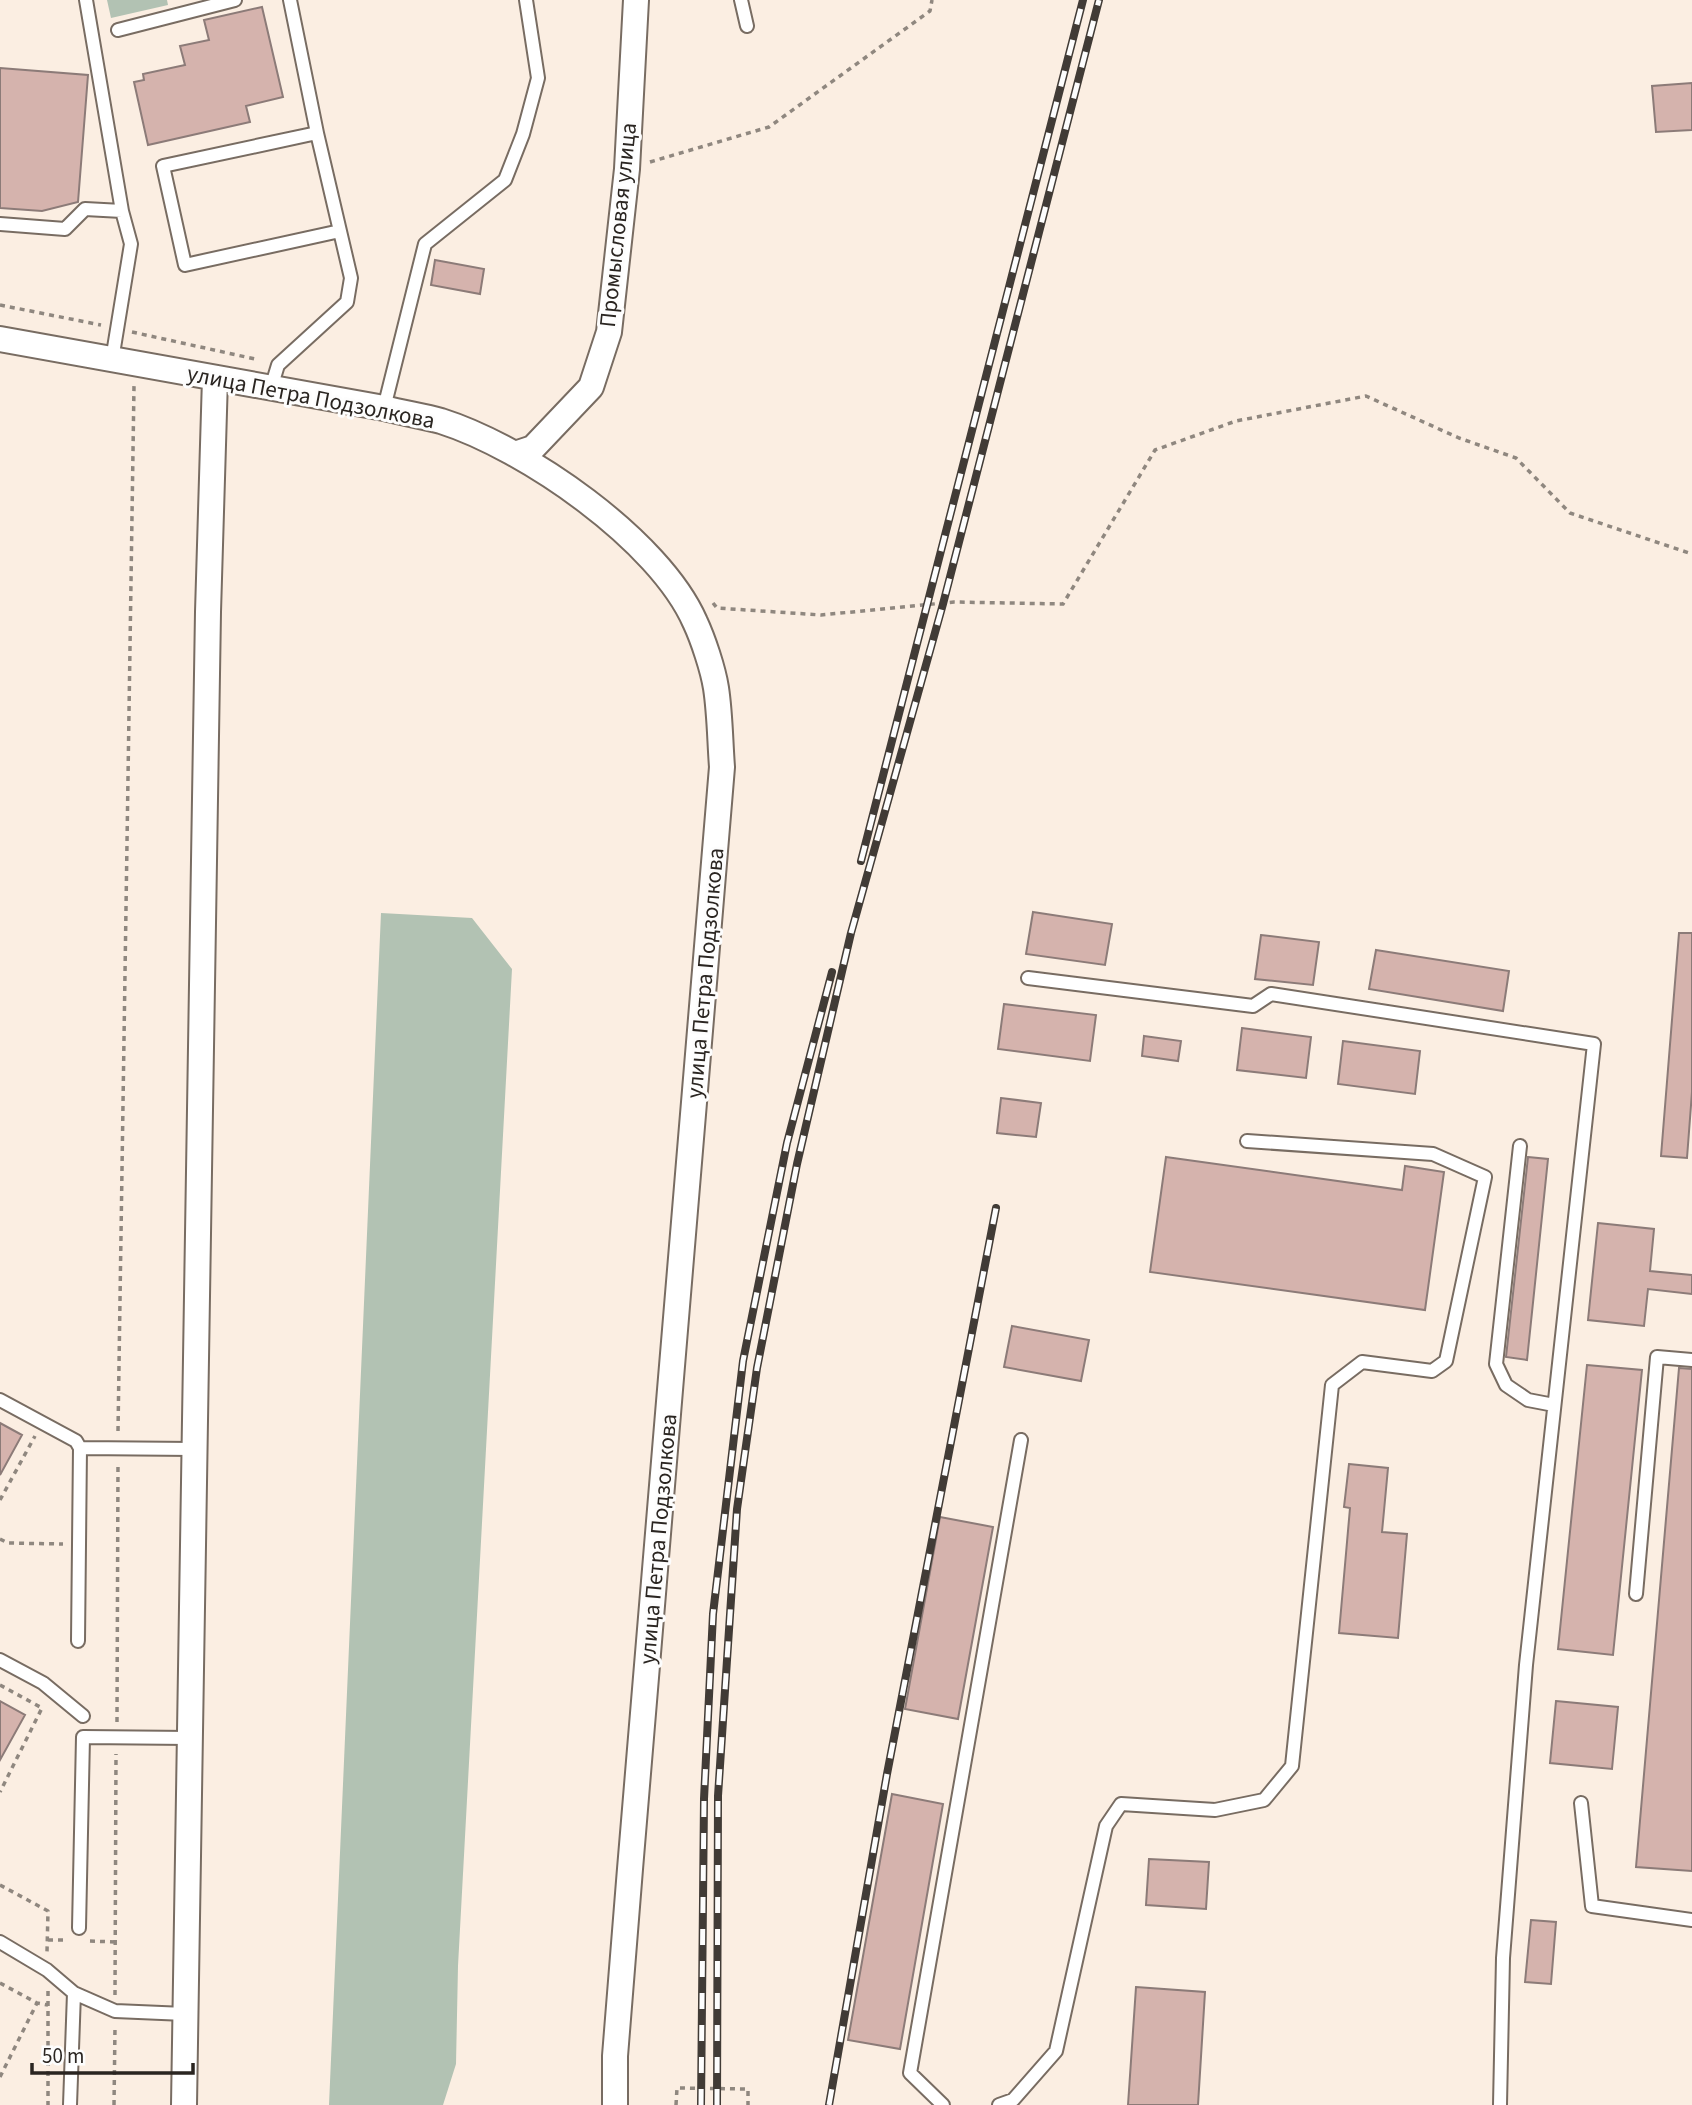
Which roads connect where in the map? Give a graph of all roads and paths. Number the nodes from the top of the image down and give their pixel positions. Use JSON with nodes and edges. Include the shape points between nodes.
{"nodes":[{"id":1,"x":86,"y":0,"type":"edge"},
{"id":2,"x":235,"y":0,"type":"edge"},
{"id":3,"x":290,"y":0,"type":"edge"},
{"id":4,"x":526,"y":0,"type":"edge"},
{"id":5,"x":636,"y":0,"type":"edge"},
{"id":6,"x":741,"y":0,"type":"edge"},
{"id":7,"x":932,"y":0,"type":"edge"},
{"id":8,"x":201,"y":4,"type":"edge"},
{"id":9,"x":747,"y":26,"type":"dead end"},
{"id":10,"x":118,"y":30,"type":"dead end"},
{"id":11,"x":317,"y":132,"type":"junction"},
{"id":12,"x":627,"y":169,"type":"junction"},
{"id":13,"x":122,"y":211,"type":"junction"},
{"id":14,"x":0,"y":223,"type":"edge"},
{"id":15,"x":341,"y":231,"type":"junction"},
{"id":16,"x":0,"y":339,"type":"edge"},
{"id":17,"x":123,"y":361,"type":"junction"},
{"id":18,"x":215,"y":378,"type":"junction"},
{"id":19,"x":271,"y":388,"type":"junction"},
{"id":20,"x":384,"y":408,"type":"junction"},
{"id":21,"x":515,"y":454,"type":"junction"},
{"id":22,"x":1692,"y":554,"type":"edge"},
{"id":23,"x":717,"y":608,"type":"dead end"},
{"id":24,"x":1028,"y":978,"type":"dead end"},
{"id":25,"x":1247,"y":1141,"type":"dead end"},
{"id":26,"x":1520,"y":1146,"type":"dead end"},
{"id":27,"x":1692,"y":1360,"type":"edge"},
{"id":28,"x":0,"y":1400,"type":"edge"},
{"id":29,"x":1554,"y":1405,"type":"junction"},
{"id":30,"x":39,"y":1427,"type":"dead end"},
{"id":31,"x":1021,"y":1440,"type":"dead end"},
{"id":32,"x":80,"y":1448,"type":"junction"},
{"id":33,"x":118,"y":1449,"type":"junction"},
{"id":34,"x":194,"y":1449,"type":"junction"},
{"id":35,"x":0,"y":1500,"type":"edge"},
{"id":36,"x":0,"y":1539,"type":"edge"},
{"id":37,"x":79,"y":1544,"type":"junction"},
{"id":38,"x":1636,"y":1594,"type":"dead end"},
{"id":39,"x":78,"y":1641,"type":"dead end"},
{"id":40,"x":0,"y":1660,"type":"edge"},
{"id":41,"x":0,"y":1685,"type":"edge"},
{"id":42,"x":83,"y":1737,"type":"junction"},
{"id":43,"x":117,"y":1738,"type":"junction"},
{"id":44,"x":190,"y":1738,"type":"junction"},
{"id":45,"x":0,"y":1792,"type":"edge"},
{"id":46,"x":1581,"y":1803,"type":"dead end"},
{"id":47,"x":0,"y":1885,"type":"edge"},
{"id":48,"x":1692,"y":1920,"type":"edge"},
{"id":49,"x":79,"y":1928,"type":"dead end"},
{"id":50,"x":0,"y":1942,"type":"edge"},
{"id":51,"x":47,"y":1970,"type":"junction"},
{"id":52,"x":0,"y":1983,"type":"edge"},
{"id":53,"x":74,"y":1993,"type":"junction"},
{"id":54,"x":37,"y":2003,"type":"junction"},
{"id":55,"x":48,"y":2005,"type":"junction"},
{"id":56,"x":115,"y":2011,"type":"junction"},
{"id":57,"x":185,"y":2014,"type":"junction"},
{"id":58,"x":0,"y":2077,"type":"edge"},
{"id":59,"x":48,"y":2105,"type":"edge"},
{"id":60,"x":70,"y":2105,"type":"edge"},
{"id":61,"x":114,"y":2105,"type":"edge"},
{"id":62,"x":184,"y":2105,"type":"edge"},
{"id":63,"x":615,"y":2105,"type":"edge"},
{"id":64,"x":676,"y":2105,"type":"edge"},
{"id":65,"x":748,"y":2105,"type":"edge"},
{"id":66,"x":943,"y":2105,"type":"edge"},
{"id":67,"x":999,"y":2105,"type":"edge"},
{"id":68,"x":1500,"y":2105,"type":"edge"}],
"edges":[{"from":1,"to":13,"type":"lane"},
{"from":2,"to":8,"type":"lane"},
{"from":3,"to":11,"type":"lane"},
{"from":4,"to":20,"type":"lane","via":[[538,78],[523,134],[505,180],[425,244]]},
{"from":5,"to":12,"type":"street","name":"Промысловая улица"},
{"from":6,"to":9,"type":"lane"},
{"from":7,"to":12,"type":"path","via":[[930,11],[769,127]]},
{"from":8,"to":10,"type":"lane"},
{"from":11,"to":15,"type":"lane"},
{"from":11,"to":15,"type":"lane","via":[[163,166],[185,265]]},
{"from":12,"to":21,"type":"street","name":"Промысловая улица","via":[[609,332],[591,387],[533,448]]},
{"from":13,"to":14,"type":"lane","via":[[86,209],[65,229]]},
{"from":13,"to":17,"type":"lane","via":[[131,244]]},
{"from":15,"to":19,"type":"lane","via":[[351,278],[347,302],[278,365]]},
{"from":16,"to":17,"type":"street","name":"улица Петра Подзолкова"},
{"from":17,"to":18,"type":"street","name":"улица Петра Подзолкова"},
{"from":17,"to":33,"type":"path"},
{"from":18,"to":19,"type":"street","name":"улица Петра Подзолкова"},
{"from":18,"to":34,"type":"street"},
{"from":19,"to":20,"type":"street","name":"улица Петра Подзолкова"},
{"from":20,"to":21,"type":"street","name":"улица Петра Подзолкова","via":[[441,421]]},
{"from":21,"to":63,"type":"street","name":"улица Петра Подзолкова","via":[[595,507],[654,561],[681,595],[696,622],[716,686],[722,767],[615,2056]]},
{"from":22,"to":23,"type":"path","via":[[1570,513],[1516,458],[1366,396],[1236,421],[1156,450],[1063,604],[954,603],[821,615]]},
{"from":24,"to":29,"type":"lane","via":[[1253,1006],[1271,994],[1594,1044]]},
{"from":25,"to":67,"type":"lane","via":[[1433,1154],[1485,1177],[1446,1361],[1432,1371],[1362,1362],[1332,1385],[1292,1766],[1264,1800],[1215,1810],[1121,1804],[1106,1826],[1056,2051],[1013,2099]]},
{"from":26,"to":29,"type":"lane","via":[[1496,1364],[1506,1385],[1528,1400]]},
{"from":27,"to":38,"type":"lane","via":[[1657,1357]]},
{"from":28,"to":32,"type":"lane","via":[[76,1441]]},
{"from":29,"to":68,"type":"lane","via":[[1524,1691],[1503,1958]]},
{"from":30,"to":35,"type":"path"},
{"from":31,"to":66,"type":"lane","via":[[910,2073]]},
{"from":32,"to":33,"type":"lane"},
{"from":32,"to":37,"type":"lane"},
{"from":33,"to":34,"type":"lane"},
{"from":33,"to":43,"type":"path"},
{"from":34,"to":44,"type":"street"},
{"from":36,"to":37,"type":"path"},
{"from":37,"to":39,"type":"lane"},
{"from":40,"to":42,"type":"lane","via":[[84,1710]]},
{"from":41,"to":45,"type":"path","via":[[42,1708]]},
{"from":42,"to":43,"type":"lane"},
{"from":42,"to":49,"type":"lane"},
{"from":43,"to":44,"type":"lane"},
{"from":43,"to":56,"type":"path"},
{"from":44,"to":57,"type":"street"},
{"from":46,"to":48,"type":"lane","via":[[1592,1906]]},
{"from":47,"to":51,"type":"path","via":[[48,1911]]},
{"from":50,"to":51,"type":"lane"},
{"from":51,"to":53,"type":"lane"},
{"from":51,"to":55,"type":"path"},
{"from":52,"to":54,"type":"path"},
{"from":53,"to":56,"type":"lane"},
{"from":53,"to":60,"type":"lane"},
{"from":54,"to":55,"type":"path"},
{"from":54,"to":58,"type":"path"},
{"from":55,"to":59,"type":"path"},
{"from":56,"to":57,"type":"lane"},
{"from":56,"to":61,"type":"path"},
{"from":57,"to":62,"type":"street"},
{"from":64,"to":65,"type":"path","via":[[677,2088],[748,2090]]}]}
